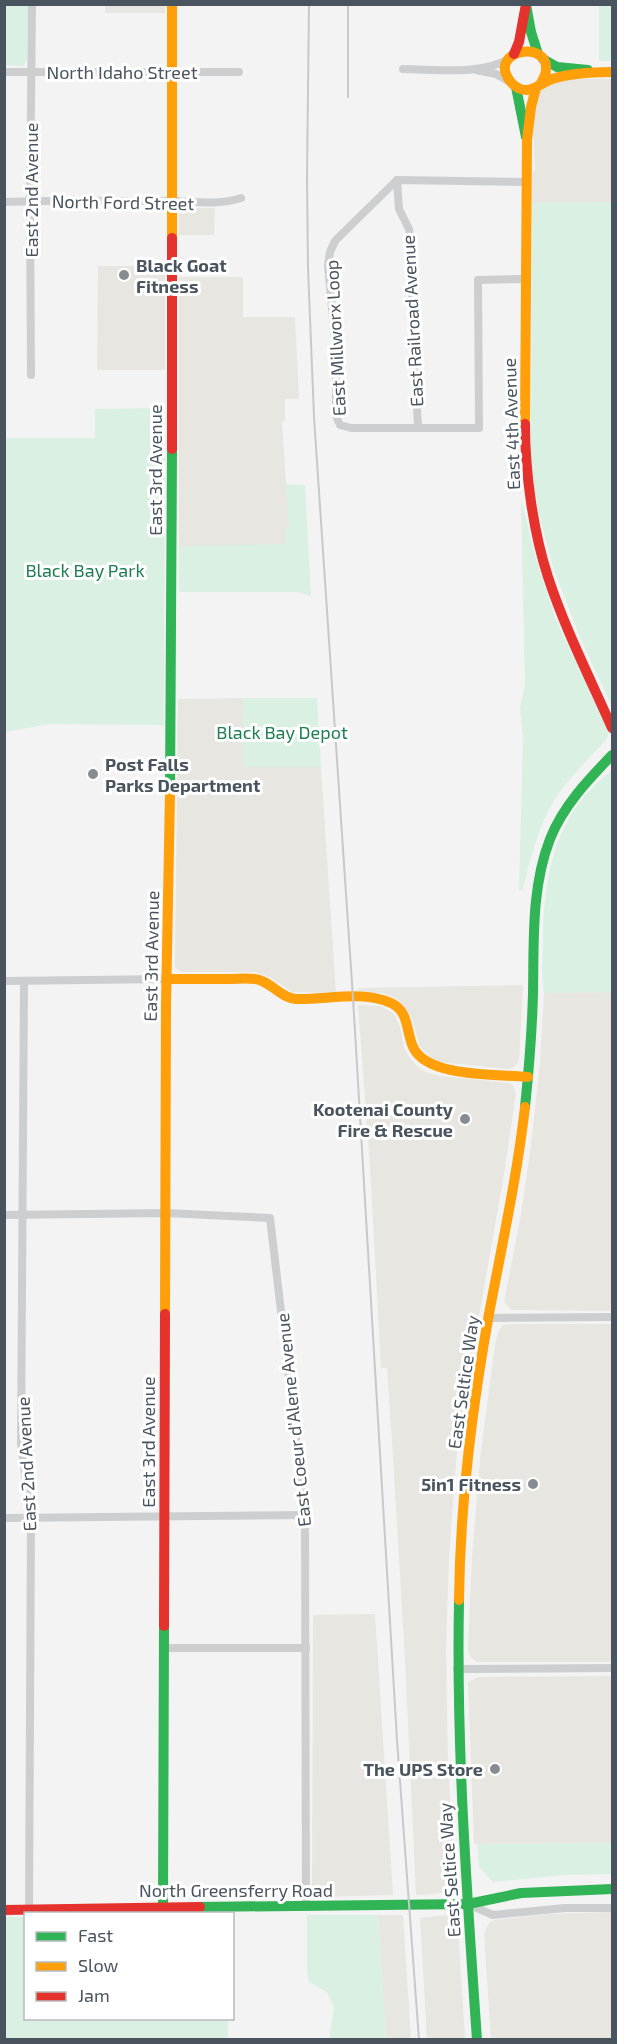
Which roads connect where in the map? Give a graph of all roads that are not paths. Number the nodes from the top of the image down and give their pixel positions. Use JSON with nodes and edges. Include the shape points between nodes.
{"nodes":[{"id":1,"x":32,"y":4,"type":"edge"},
{"id":2,"x":172,"y":4,"type":"edge"},
{"id":3,"x":526,"y":4,"type":"edge"},
{"id":4,"x":512,"y":56,"type":"junction"},
{"id":5,"x":541,"y":56,"type":"junction"},
{"id":6,"x":403,"y":69,"type":"dead end"},
{"id":7,"x":472,"y":69,"type":"junction"},
{"id":8,"x":4,"y":72,"type":"edge"},
{"id":9,"x":31,"y":72,"type":"junction"},
{"id":10,"x":172,"y":72,"type":"junction"},
{"id":11,"x":239,"y":72,"type":"dead end"},
{"id":12,"x":597,"y":72,"type":"junction"},
{"id":13,"x":612,"y":72,"type":"edge"},
{"id":14,"x":514,"y":85,"type":"junction"},
{"id":15,"x":539,"y":86,"type":"junction"},
{"id":16,"x":527,"y":140,"type":"junction"},
{"id":17,"x":396,"y":180,"type":"junction"},
{"id":18,"x":526,"y":182,"type":"junction"},
{"id":19,"x":241,"y":198,"type":"dead end"},
{"id":20,"x":30,"y":201,"type":"junction"},
{"id":21,"x":171,"y":201,"type":"junction"},
{"id":22,"x":4,"y":202,"type":"edge"},
{"id":23,"x":525,"y":279,"type":"junction"},
{"id":24,"x":31,"y":375,"type":"dead end"},
{"id":25,"x":418,"y":427,"type":"junction"},
{"id":26,"x":612,"y":728,"type":"edge"},
{"id":27,"x":612,"y":755,"type":"edge"},
{"id":28,"x":168,"y":979,"type":"junction"},
{"id":29,"x":4,"y":981,"type":"edge"},
{"id":30,"x":24,"y":982,"type":"junction"},
{"id":31,"x":528,"y":1077,"type":"junction"},
{"id":32,"x":166,"y":1213,"type":"junction"},
{"id":33,"x":22,"y":1214,"type":"junction"},
{"id":34,"x":4,"y":1215,"type":"edge"},
{"id":35,"x":612,"y":1317,"type":"edge"},
{"id":36,"x":488,"y":1318,"type":"junction"},
{"id":37,"x":306,"y":1515,"type":"junction"},
{"id":38,"x":164,"y":1517,"type":"junction"},
{"id":39,"x":4,"y":1518,"type":"edge"},
{"id":40,"x":30,"y":1518,"type":"junction"},
{"id":41,"x":163,"y":1648,"type":"junction"},
{"id":42,"x":306,"y":1648,"type":"junction"},
{"id":43,"x":612,"y":1668,"type":"edge"},
{"id":44,"x":457,"y":1669,"type":"junction"},
{"id":45,"x":612,"y":1889,"type":"edge"},
{"id":46,"x":468,"y":1904,"type":"junction"},
{"id":47,"x":306,"y":1906,"type":"junction"},
{"id":48,"x":163,"y":1907,"type":"junction"},
{"id":49,"x":612,"y":1908,"type":"edge"},
{"id":50,"x":4,"y":1910,"type":"edge"},
{"id":51,"x":29,"y":1910,"type":"junction"},
{"id":52,"x":477,"y":2040,"type":"edge"}],
"edges":[{"from":1,"to":9,"type":"street","name":"East 2nd Avenue"},
{"from":2,"to":10,"type":"street","name":"East 3rd Avenue"},
{"from":3,"to":4,"type":"street","via":[[521,39]]},
{"from":3,"to":5,"type":"street"},
{"from":4,"to":5,"type":"street","via":[[526,50]]},
{"from":4,"to":7,"type":"street","via":[[494,66]]},
{"from":4,"to":14,"type":"street","via":[[507,71]]},
{"from":5,"to":12,"type":"street","via":[[557,67]]},
{"from":5,"to":15,"type":"street","via":[[547,71]]},
{"from":6,"to":7,"type":"street"},
{"from":7,"to":14,"type":"street","via":[[496,74]]},
{"from":8,"to":9,"type":"street","name":"North Idaho Street"},
{"from":9,"to":10,"type":"street","name":"North Idaho Street"},
{"from":9,"to":20,"type":"street","name":"East 2nd Avenue"},
{"from":10,"to":11,"type":"street","name":"North Idaho Street"},
{"from":10,"to":21,"type":"street","name":"East 3rd Avenue"},
{"from":12,"to":13,"type":"street"},
{"from":12,"to":15,"type":"street","via":[[557,77]]},
{"from":14,"to":15,"type":"street","via":[[530,90]]},
{"from":14,"to":16,"type":"street","name":"East 4th Avenue"},
{"from":15,"to":16,"type":"street","name":"East 4th Avenue","via":[[531,103]]},
{"from":16,"to":18,"type":"street","name":"East 4th Avenue"},
{"from":17,"to":18,"type":"street"},
{"from":17,"to":25,"type":"street","name":"East Railroad Avenue","via":[[399,209],[411,241]]},
{"from":17,"to":25,"type":"street","name":"East Millworx Loop","via":[[335,241],[330,252],[328,280],[336,353],[336,416],[345,427]]},
{"from":18,"to":23,"type":"street","name":"East 4th Avenue"},
{"from":19,"to":21,"type":"street","name":"North Ford Street","via":[[202,204]]},
{"from":20,"to":21,"type":"street","name":"North Ford Street"},
{"from":20,"to":22,"type":"street","name":"North Ford Street"},
{"from":20,"to":24,"type":"street","name":"East 2nd Avenue"},
{"from":21,"to":28,"type":"street","name":"East 3rd Avenue"},
{"from":23,"to":25,"type":"street","name":"East Millworx Loop","via":[[478,280],[479,428]]},
{"from":23,"to":26,"type":"street","name":"East 4th Avenue","via":[[525,452],[533,520],[559,609]]},
{"from":27,"to":31,"type":"street","name":"East Seltice Way","via":[[570,801],[554,828],[541,864],[534,919]]},
{"from":28,"to":30,"type":"street"},
{"from":28,"to":31,"type":"street","via":[[247,978],[265,982],[288,998],[385,1000],[403,1014],[412,1044],[428,1064]]},
{"from":28,"to":32,"type":"street","name":"East 3rd Avenue"},
{"from":29,"to":30,"type":"street"},
{"from":30,"to":33,"type":"street","name":"East 2nd Avenue"},
{"from":31,"to":36,"type":"street","name":"East Seltice Way","via":[[520,1147]]},
{"from":32,"to":33,"type":"street"},
{"from":32,"to":37,"type":"street","name":"East Coeur d'Alene Avenue","via":[[270,1218]]},
{"from":32,"to":38,"type":"street","name":"East 3rd Avenue"},
{"from":33,"to":34,"type":"street"},
{"from":33,"to":40,"type":"street","name":"East 2nd Avenue","via":[[21,1444]]},
{"from":35,"to":36,"type":"street"},
{"from":36,"to":44,"type":"street","name":"East Seltice Way","via":[[466,1486]]},
{"from":37,"to":38,"type":"street"},
{"from":37,"to":42,"type":"street","name":"East Coeur d'Alene Avenue"},
{"from":38,"to":40,"type":"street"},
{"from":38,"to":41,"type":"street","name":"East 3rd Avenue"},
{"from":39,"to":40,"type":"street"},
{"from":40,"to":51,"type":"street","name":"East 2nd Avenue"},
{"from":41,"to":42,"type":"street"},
{"from":41,"to":48,"type":"street","name":"East 3rd Avenue"},
{"from":42,"to":47,"type":"street","name":"East Coeur d'Alene Avenue"},
{"from":43,"to":44,"type":"street"},
{"from":44,"to":46,"type":"street","name":"East Seltice Way"},
{"from":45,"to":46,"type":"street","name":"North Greensferry Road","via":[[493,1897]]},
{"from":46,"to":47,"type":"street","name":"North Greensferry Road"},
{"from":46,"to":49,"type":"street","name":"North Greensferry Road","via":[[494,1915]]},
{"from":46,"to":52,"type":"street","name":"East Seltice Way"},
{"from":47,"to":48,"type":"street","name":"North Greensferry Road"},
{"from":48,"to":51,"type":"street","name":"North Greensferry Road"},
{"from":50,"to":51,"type":"street","name":"North Greensferry Road"}]}
